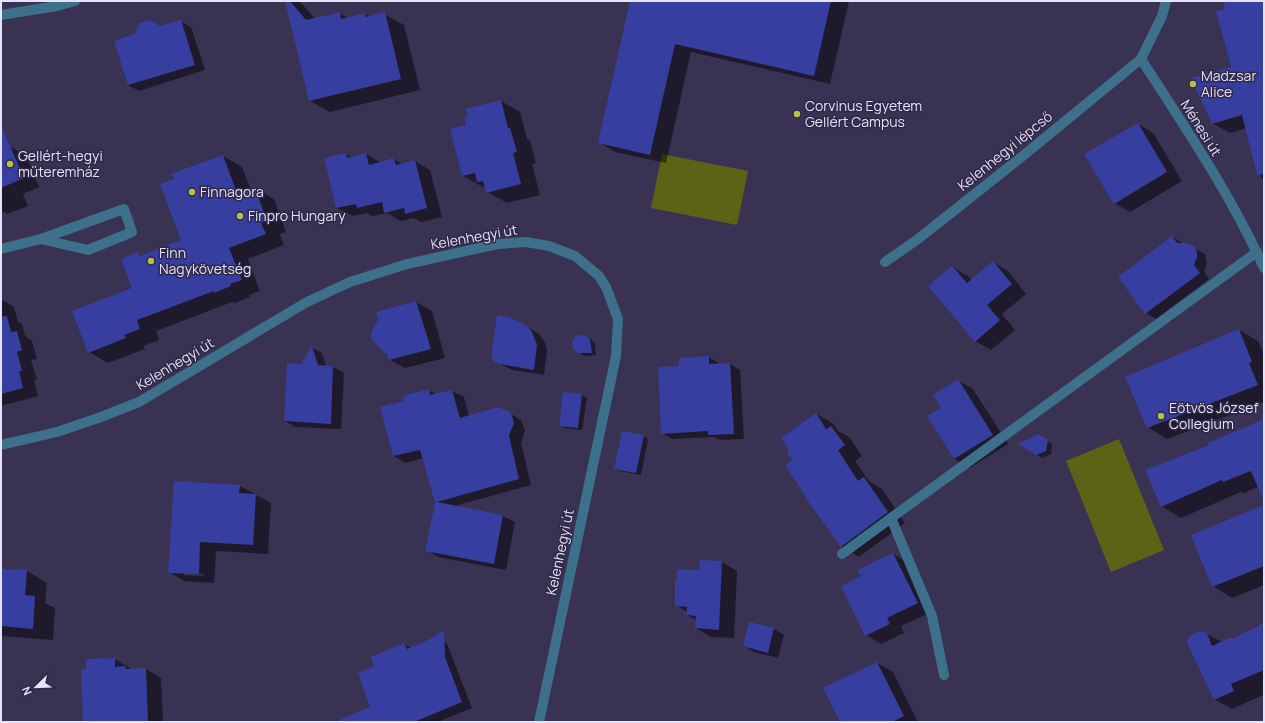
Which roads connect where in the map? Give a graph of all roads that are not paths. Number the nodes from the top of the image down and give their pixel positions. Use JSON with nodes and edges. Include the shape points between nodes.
{"nodes":[{"id":1,"x":75,"y":1,"type":"edge"},
{"id":2,"x":1166,"y":1,"type":"edge"},
{"id":3,"x":1,"y":15,"type":"edge"},
{"id":4,"x":1141,"y":59,"type":"junction"},
{"id":5,"x":40,"y":239,"type":"junction"},
{"id":6,"x":1,"y":249,"type":"edge"},
{"id":7,"x":1257,"y":252,"type":"junction"},
{"id":8,"x":885,"y":262,"type":"dead end"},
{"id":9,"x":1264,"y":268,"type":"edge"},
{"id":10,"x":1,"y":445,"type":"edge"},
{"id":11,"x":891,"y":518,"type":"junction"},
{"id":12,"x":842,"y":554,"type":"dead end"},
{"id":13,"x":944,"y":675,"type":"dead end"},
{"id":14,"x":539,"y":722,"type":"edge"}],
"edges":[{"from":1,"to":3,"type":"street"},
{"from":2,"to":4,"type":"street","via":[[1162,16]]},
{"from":4,"to":7,"type":"street","name":"Ménesi út","via":[[1192,137]]},
{"from":4,"to":8,"type":"street","name":"Kelenhegyi lépcső","via":[[1013,164]]},
{"from":5,"to":5,"type":"street","via":[[124,209],[132,232],[88,250]]},
{"from":5,"to":6,"type":"street"},
{"from":7,"to":9,"type":"street","name":"Ménesi út"},
{"from":7,"to":11,"type":"street"},
{"from":10,"to":14,"type":"street","name":"Kelenhegyi út","via":[[58,432],[139,402],[307,302],[350,282],[408,264],[498,244],[526,242],[549,246],[574,256],[599,276],[613,302],[618,319],[616,356]]},
{"from":11,"to":12,"type":"street"},
{"from":11,"to":13,"type":"street","via":[[932,616]]}]}
